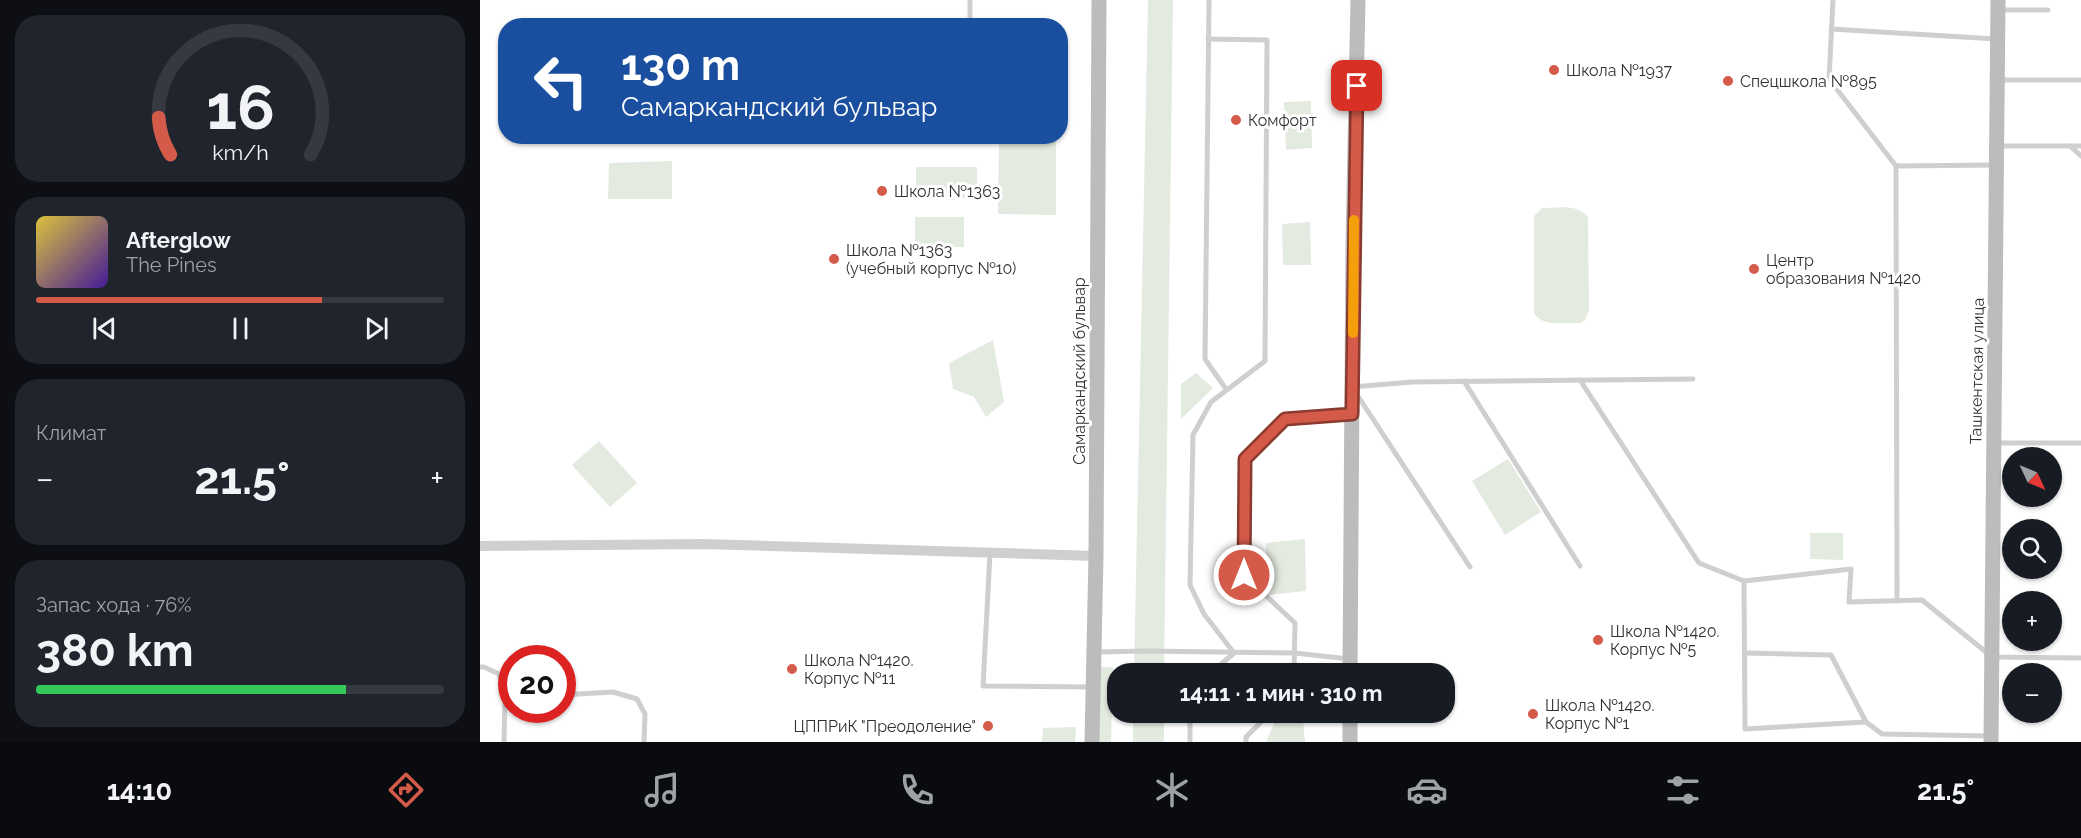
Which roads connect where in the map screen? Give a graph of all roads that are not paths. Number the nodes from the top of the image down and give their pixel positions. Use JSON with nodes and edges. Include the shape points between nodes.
{"nodes":[{"id":1,"x":970,"y":0,"type":"edge"},
{"id":2,"x":1099,"y":0,"type":"edge"},
{"id":3,"x":1209,"y":0,"type":"edge"},
{"id":4,"x":1358,"y":0,"type":"edge"},
{"id":5,"x":1833,"y":0,"type":"edge"},
{"id":6,"x":1998,"y":5,"type":"edge"},
{"id":7,"x":2048,"y":10,"type":"dead end"},
{"id":8,"x":970,"y":18,"type":"edge"},
{"id":9,"x":1831,"y":28,"type":"junction"},
{"id":10,"x":1208,"y":39,"type":"junction"},
{"id":11,"x":1998,"y":39,"type":"junction"},
{"id":12,"x":1997,"y":80,"type":"junction"},
{"id":13,"x":2081,"y":80,"type":"edge"},
{"id":14,"x":1997,"y":146,"type":"junction"},
{"id":15,"x":2070,"y":146,"type":"junction"},
{"id":16,"x":2081,"y":146,"type":"edge"},
{"id":17,"x":2081,"y":156,"type":"edge"},
{"id":18,"x":1996,"y":165,"type":"junction"},
{"id":19,"x":1896,"y":166,"type":"junction"},
{"id":20,"x":1693,"y":379,"type":"dead end"},
{"id":21,"x":1580,"y":380,"type":"junction"},
{"id":22,"x":1464,"y":381,"type":"junction"},
{"id":23,"x":1352,"y":387,"type":"junction"},
{"id":24,"x":1226,"y":389,"type":"junction"},
{"id":25,"x":1352,"y":414,"type":"junction"},
{"id":26,"x":1994,"y":443,"type":"junction"},
{"id":27,"x":2081,"y":443,"type":"edge"},
{"id":28,"x":480,"y":546,"type":"edge"},
{"id":29,"x":990,"y":553,"type":"junction"},
{"id":30,"x":1096,"y":556,"type":"junction"},
{"id":31,"x":1580,"y":566,"type":"dead end"},
{"id":32,"x":1470,"y":567,"type":"dead end"},
{"id":33,"x":1744,"y":581,"type":"junction"},
{"id":34,"x":1897,"y":601,"type":"junction"},
{"id":35,"x":1094,"y":652,"type":"junction"},
{"id":36,"x":1234,"y":653,"type":"junction"},
{"id":37,"x":1295,"y":653,"type":"junction"},
{"id":38,"x":1745,"y":653,"type":"junction"},
{"id":39,"x":1992,"y":657,"type":"junction"},
{"id":40,"x":2081,"y":658,"type":"edge"},
{"id":41,"x":1223,"y":663,"type":"edge"},
{"id":42,"x":1295,"y":663,"type":"edge"},
{"id":43,"x":1337,"y":663,"type":"edge"},
{"id":44,"x":1350,"y":663,"type":"edge"},
{"id":45,"x":480,"y":667,"type":"edge"},
{"id":46,"x":498,"y":674,"type":"edge"},
{"id":47,"x":1093,"y":687,"type":"junction"},
{"id":48,"x":576,"y":694,"type":"edge"},
{"id":49,"x":1866,"y":722,"type":"junction"},
{"id":50,"x":506,"y":723,"type":"edge"},
{"id":51,"x":1190,"y":723,"type":"edge"},
{"id":52,"x":1260,"y":723,"type":"edge"},
{"id":53,"x":1350,"y":723,"type":"edge"},
{"id":54,"x":1882,"y":734,"type":"junction"},
{"id":55,"x":1991,"y":739,"type":"edge"},
{"id":56,"x":504,"y":742,"type":"edge"},
{"id":57,"x":644,"y":742,"type":"edge"},
{"id":58,"x":1092,"y":742,"type":"edge"},
{"id":59,"x":1190,"y":742,"type":"edge"},
{"id":60,"x":1246,"y":742,"type":"edge"},
{"id":61,"x":1350,"y":742,"type":"edge"},
{"id":62,"x":1882,"y":742,"type":"edge"}],
"edges":[{"from":1,"to":8,"type":"lane"},
{"from":2,"to":30,"type":"street","name":"Самаркандский бульвар"},
{"from":3,"to":10,"type":"lane"},
{"from":4,"to":23,"type":"street"},
{"from":5,"to":9,"type":"lane"},
{"from":6,"to":7,"type":"lane"},
{"from":6,"to":11,"type":"street","name":"Ташкентская улица"},
{"from":9,"to":11,"type":"lane"},
{"from":9,"to":19,"type":"lane","via":[[1829,79]]},
{"from":10,"to":24,"type":"lane","via":[[1205,359]]},
{"from":10,"to":24,"type":"lane","via":[[1267,40],[1265,361]]},
{"from":11,"to":12,"type":"street","name":"Ташкентская улица"},
{"from":12,"to":13,"type":"lane"},
{"from":12,"to":14,"type":"street","name":"Ташкентская улица"},
{"from":14,"to":15,"type":"lane"},
{"from":14,"to":18,"type":"street","name":"Ташкентская улица"},
{"from":15,"to":16,"type":"lane"},
{"from":15,"to":17,"type":"lane"},
{"from":18,"to":19,"type":"lane"},
{"from":18,"to":26,"type":"street","name":"Ташкентская улица"},
{"from":19,"to":34,"type":"lane"},
{"from":20,"to":21,"type":"lane"},
{"from":21,"to":22,"type":"lane"},
{"from":21,"to":33,"type":"lane","via":[[1699,563]]},
{"from":22,"to":23,"type":"lane"},
{"from":22,"to":31,"type":"lane"},
{"from":23,"to":25,"type":"street"},
{"from":23,"to":32,"type":"lane"},
{"from":24,"to":36,"type":"lane","via":[[1211,402],[1193,435],[1190,585],[1204,614]]},
{"from":25,"to":37,"type":"lane","via":[[1285,419],[1245,459],[1244,575],[1295,623]]},
{"from":25,"to":44,"type":"street"},
{"from":26,"to":27,"type":"lane"},
{"from":26,"to":39,"type":"street","name":"Ташкентская улица"},
{"from":28,"to":29,"type":"street","via":[[703,544]]},
{"from":29,"to":30,"type":"street"},
{"from":29,"to":47,"type":"lane","via":[[983,686]]},
{"from":30,"to":35,"type":"street","name":"Самаркандский бульвар"},
{"from":33,"to":34,"type":"lane","via":[[1851,569],[1850,602]]},
{"from":33,"to":38,"type":"lane"},
{"from":34,"to":39,"type":"lane","via":[[1922,600]]},
{"from":35,"to":36,"type":"lane"},
{"from":35,"to":47,"type":"street","name":"Самаркандский бульвар"},
{"from":36,"to":37,"type":"lane"},
{"from":36,"to":41,"type":"lane"},
{"from":37,"to":42,"type":"lane"},
{"from":37,"to":43,"type":"lane"},
{"from":38,"to":49,"type":"lane","via":[[1831,655]]},
{"from":38,"to":49,"type":"lane","via":[[1745,729]]},
{"from":39,"to":40,"type":"lane"},
{"from":39,"to":55,"type":"street","name":"Ташкентская улица"},
{"from":45,"to":46,"type":"lane"},
{"from":47,"to":58,"type":"street","name":"Самаркандский бульвар"},
{"from":48,"to":57,"type":"lane","via":[[612,692],[637,699],[645,714]]},
{"from":49,"to":54,"type":"lane"},
{"from":50,"to":56,"type":"lane"},
{"from":51,"to":59,"type":"lane"},
{"from":52,"to":60,"type":"lane"},
{"from":53,"to":61,"type":"street"},
{"from":54,"to":55,"type":"lane"},
{"from":54,"to":62,"type":"lane"}]}
